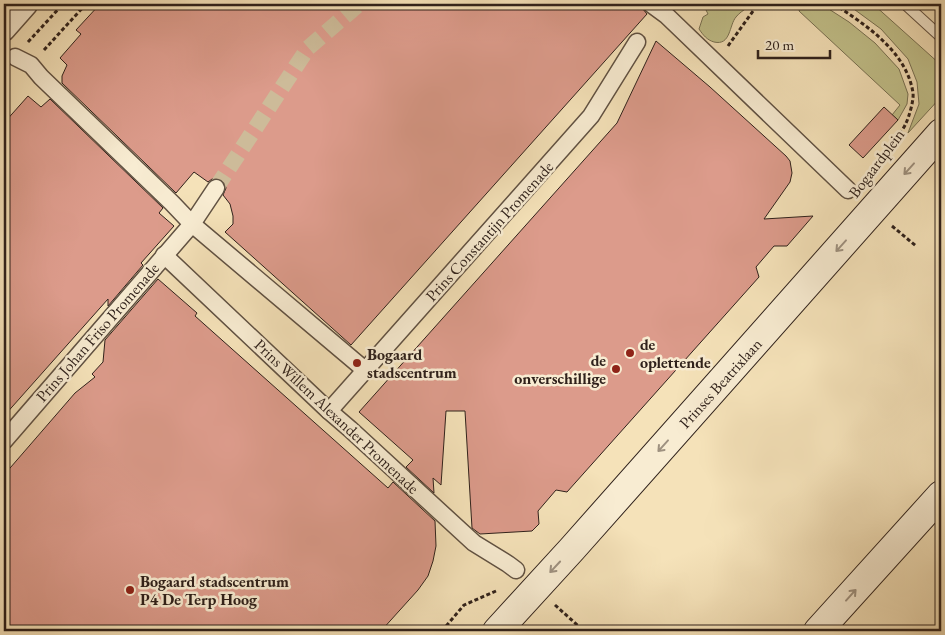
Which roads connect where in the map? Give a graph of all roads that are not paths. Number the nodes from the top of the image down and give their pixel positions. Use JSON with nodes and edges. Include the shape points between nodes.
{"nodes":[{"id":1,"x":27,"y":4,"type":"edge"},
{"id":2,"x":651,"y":4,"type":"edge"},
{"id":3,"x":905,"y":4,"type":"edge"},
{"id":4,"x":4,"y":30,"type":"edge"},
{"id":5,"x":940,"y":38,"type":"edge"},
{"id":6,"x":637,"y":42,"type":"dead end"},
{"id":7,"x":15,"y":56,"type":"road end"},
{"id":8,"x":941,"y":133,"type":"edge"},
{"id":9,"x":216,"y":188,"type":"tunnel mouth"},
{"id":10,"x":848,"y":190,"type":"dead end"},
{"id":11,"x":192,"y":224,"type":"junction"},
{"id":12,"x":164,"y":255,"type":"junction"},
{"id":13,"x":365,"y":370,"type":"junction"},
{"id":14,"x":329,"y":411,"type":"junction"},
{"id":15,"x":4,"y":441,"type":"edge"},
{"id":16,"x":941,"y":495,"type":"edge"},
{"id":17,"x":516,"y":570,"type":"road end"},
{"id":18,"x":497,"y":631,"type":"edge"},
{"id":19,"x":818,"y":631,"type":"edge"}],
"edges":[{"from":1,"to":4,"type":"street"},
{"from":2,"to":10,"type":"street","name":"Bogaardplein"},
{"from":3,"to":5,"type":"lane"},
{"from":6,"to":13,"type":"street","name":"Prins Constantijn Promenade","via":[[591,116]]},
{"from":7,"to":11,"type":"street","via":[[31,65]]},
{"from":8,"to":18,"type":"main road","name":"Prinses Beatrixlaan","one_way":true},
{"from":9,"to":11,"type":"street","name":"Prins Johan Friso Promenade"},
{"from":11,"to":12,"type":"street","name":"Prins Johan Friso Promenade"},
{"from":11,"to":13,"type":"street"},
{"from":12,"to":14,"type":"street","name":"Prins Willem Alexander Promenade"},
{"from":12,"to":15,"type":"street","name":"Prins Johan Friso Promenade"},
{"from":13,"to":14,"type":"street","name":"Prins Constantijn Promenade"},
{"from":14,"to":17,"type":"street","name":"Prins Willem Alexander Promenade","via":[[474,543]]},
{"from":19,"to":16,"type":"main road","one_way":true}]}
